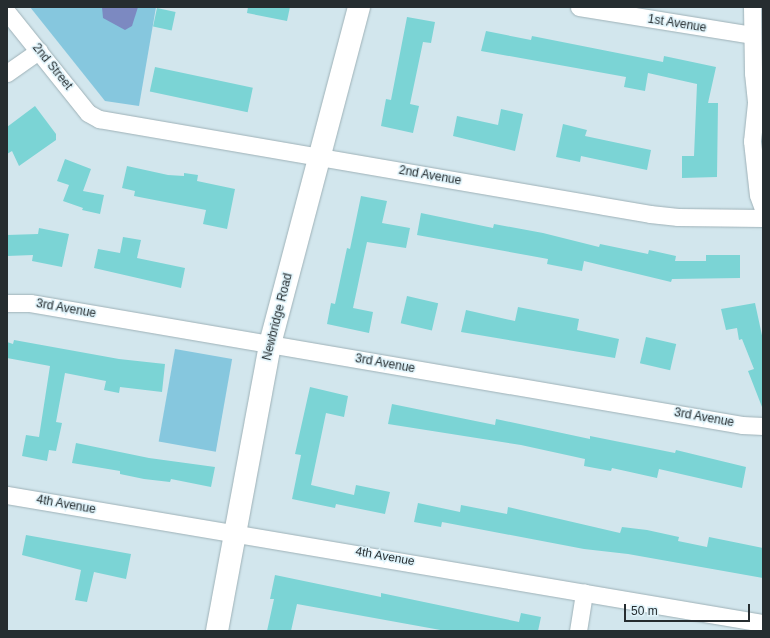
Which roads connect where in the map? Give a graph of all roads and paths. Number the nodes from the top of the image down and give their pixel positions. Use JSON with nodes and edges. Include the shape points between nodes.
{"nodes":[{"id":1,"x":359,"y":7,"type":"edge"},
{"id":2,"x":579,"y":7,"type":"edge"},
{"id":3,"x":752,"y":7,"type":"edge"},
{"id":4,"x":7,"y":12,"type":"edge"},
{"id":5,"x":752,"y":35,"type":"junction"},
{"id":6,"x":39,"y":51,"type":"junction"},
{"id":7,"x":7,"y":73,"type":"edge"},
{"id":8,"x":760,"y":103,"type":"edge"},
{"id":9,"x":99,"y":119,"type":"joint"},
{"id":10,"x":319,"y":157,"type":"junction"},
{"id":11,"x":763,"y":210,"type":"edge"},
{"id":12,"x":763,"y":218,"type":"edge"},
{"id":13,"x":7,"y":303,"type":"edge"},
{"id":14,"x":270,"y":344,"type":"junction"},
{"id":15,"x":763,"y":426,"type":"edge"},
{"id":16,"x":7,"y":495,"type":"edge"},
{"id":17,"x":234,"y":533,"type":"junction"},
{"id":18,"x":584,"y":592,"type":"junction"},
{"id":19,"x":763,"y":623,"type":"edge"},
{"id":20,"x":217,"y":631,"type":"edge"},
{"id":21,"x":578,"y":631,"type":"edge"}],
"edges":[{"from":1,"to":10,"type":"main road","name":"Newbridge Road"},
{"from":2,"to":5,"type":"street","name":"1st Avenue"},
{"from":3,"to":5,"type":"street"},
{"from":4,"to":6,"type":"street","name":"2nd Street"},
{"from":5,"to":8,"type":"street"},
{"from":6,"to":7,"type":"street"},
{"from":6,"to":9,"type":"street","name":"2nd Street","via":[[88,113]]},
{"from":8,"to":11,"type":"street","via":[[752,141],[758,195]]},
{"from":9,"to":10,"type":"street","name":"2nd Avenue"},
{"from":10,"to":12,"type":"street","name":"2nd Avenue","via":[[650,214]]},
{"from":10,"to":14,"type":"main road","name":"Newbridge Road"},
{"from":13,"to":14,"type":"street","name":"3rd Avenue","via":[[30,303]]},
{"from":14,"to":15,"type":"street","name":"3rd Avenue"},
{"from":14,"to":17,"type":"main road","name":"Newbridge Road"},
{"from":16,"to":17,"type":"street","name":"4th Avenue"},
{"from":17,"to":18,"type":"street","name":"4th Avenue"},
{"from":17,"to":20,"type":"main road","name":"Newbridge Road"},
{"from":18,"to":19,"type":"street","name":"4th Avenue"},
{"from":18,"to":21,"type":"street"}]}
